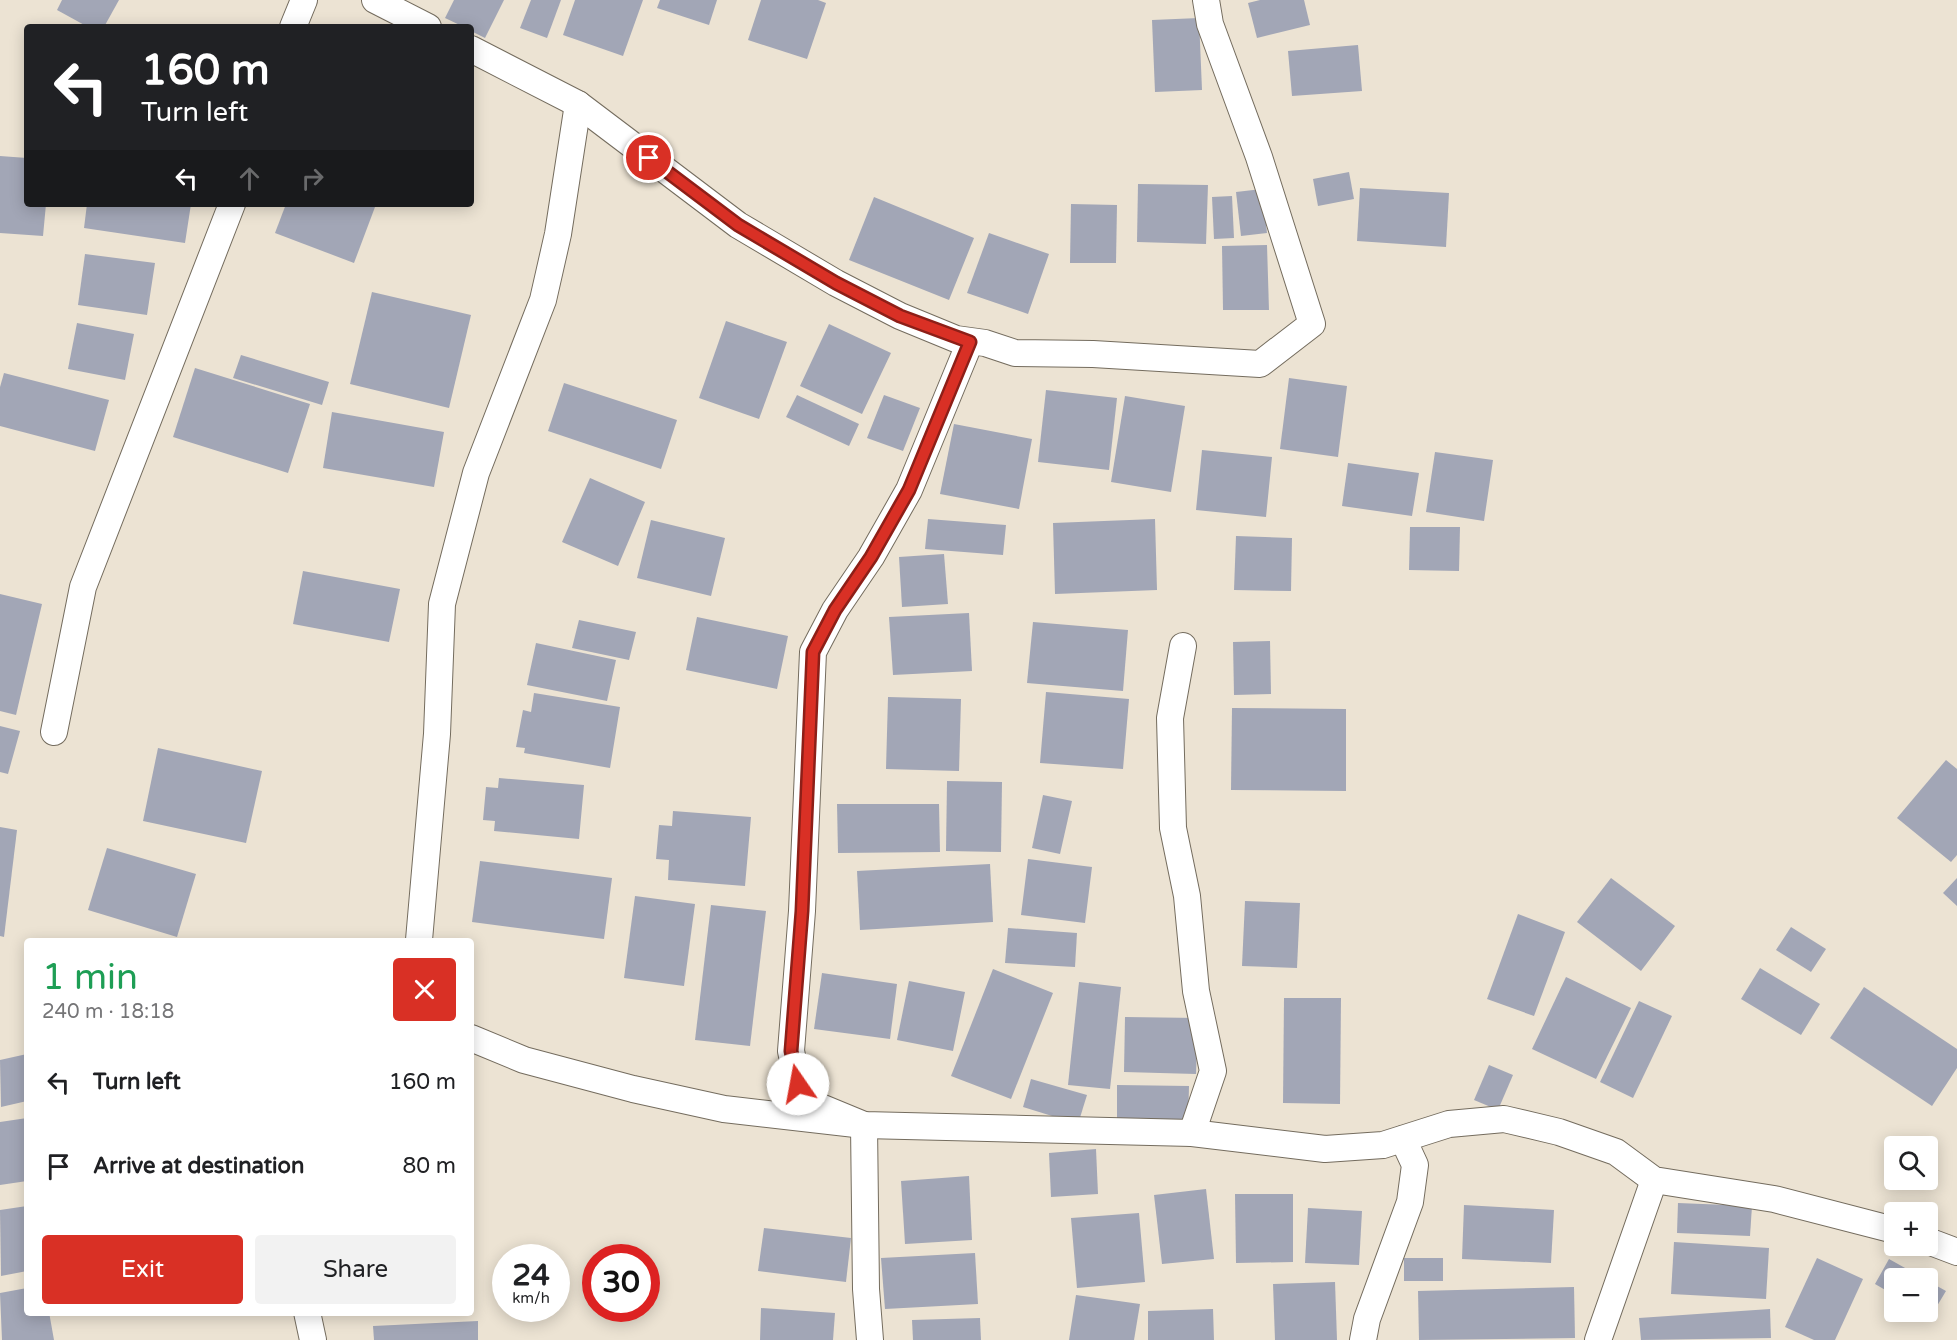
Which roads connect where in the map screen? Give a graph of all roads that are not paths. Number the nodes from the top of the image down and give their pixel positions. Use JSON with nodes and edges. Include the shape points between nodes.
{"nodes":[{"id":1,"x":304,"y":0,"type":"edge"},
{"id":2,"x":375,"y":0,"type":"edge"},
{"id":3,"x":1206,"y":0,"type":"edge"},
{"id":4,"x":294,"y":24,"type":"edge"},
{"id":5,"x":422,"y":24,"type":"edge"},
{"id":6,"x":474,"y":51,"type":"edge"},
{"id":7,"x":578,"y":104,"type":"junction"},
{"id":8,"x":231,"y":207,"type":"edge"},
{"id":9,"x":970,"y":342,"type":"junction"},
{"id":10,"x":1183,"y":646,"type":"dead end"},
{"id":11,"x":54,"y":732,"type":"dead end"},
{"id":12,"x":419,"y":938,"type":"edge"},
{"id":13,"x":474,"y":1039,"type":"edge"},
{"id":14,"x":864,"y":1125,"type":"junction"},
{"id":15,"x":1192,"y":1133,"type":"junction"},
{"id":16,"x":1403,"y":1139,"type":"junction"},
{"id":17,"x":1654,"y":1180,"type":"junction"},
{"id":18,"x":1884,"y":1227,"type":"edge"},
{"id":19,"x":1938,"y":1245,"type":"edge"},
{"id":20,"x":1957,"y":1252,"type":"edge"},
{"id":21,"x":307,"y":1316,"type":"edge"},
{"id":22,"x":313,"y":1340,"type":"edge"},
{"id":23,"x":870,"y":1340,"type":"edge"},
{"id":24,"x":1363,"y":1340,"type":"edge"},
{"id":25,"x":1598,"y":1340,"type":"edge"}],
"edges":[{"from":1,"to":4,"type":"street"},
{"from":2,"to":5,"type":"street"},
{"from":3,"to":9,"type":"street","via":[[1210,24],[1259,157],[1312,324],[1260,364],[1015,353]]},
{"from":6,"to":7,"type":"street"},
{"from":7,"to":9,"type":"street","via":[[738,225],[900,316]]},
{"from":7,"to":12,"type":"street","via":[[558,234],[543,300],[476,473],[442,604],[437,734]]},
{"from":8,"to":11,"type":"street","via":[[83,587]]},
{"from":9,"to":14,"type":"street","via":[[909,490],[813,652],[802,911],[791,1051],[798,1084],[818,1106]]},
{"from":10,"to":15,"type":"street","via":[[1170,718],[1173,828],[1186,896],[1196,991],[1213,1071]]},
{"from":13,"to":14,"type":"street","via":[[524,1060],[713,1107]]},
{"from":14,"to":15,"type":"street"},
{"from":14,"to":23,"type":"street"},
{"from":15,"to":16,"type":"street","via":[[1325,1149],[1383,1145]]},
{"from":16,"to":17,"type":"street","via":[[1449,1124],[1504,1119],[1559,1132],[1616,1152]]},
{"from":16,"to":24,"type":"street","via":[[1415,1165],[1410,1202],[1367,1318]]},
{"from":17,"to":18,"type":"street","via":[[1774,1199]]},
{"from":17,"to":25,"type":"street"},
{"from":19,"to":20,"type":"street"},
{"from":21,"to":22,"type":"street"}]}
